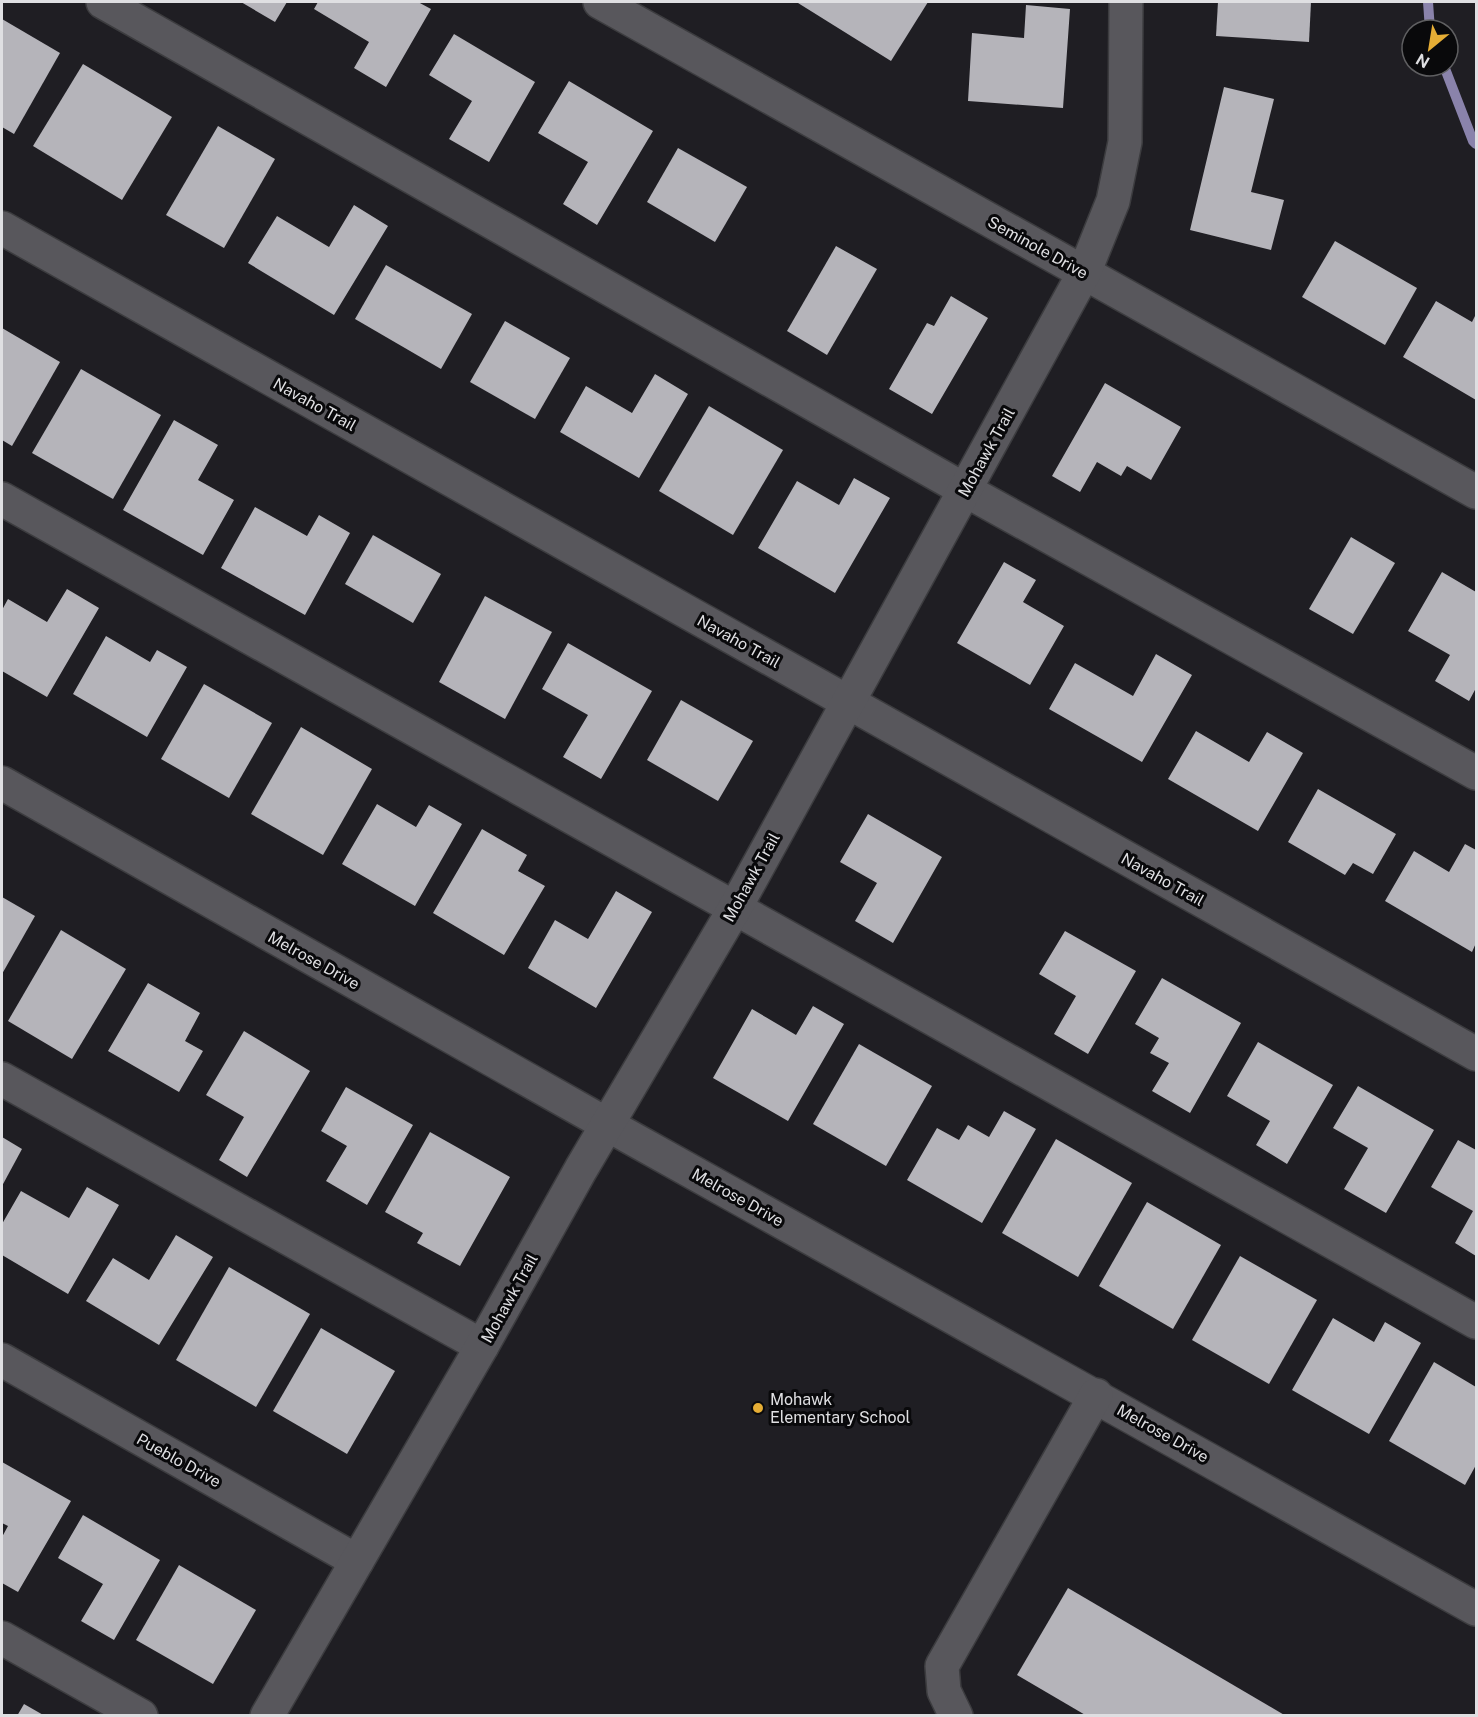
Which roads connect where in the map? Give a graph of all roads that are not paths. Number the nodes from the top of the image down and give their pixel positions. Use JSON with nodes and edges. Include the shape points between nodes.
{"nodes":[{"id":1,"x":102,"y":2,"type":"edge"},
{"id":2,"x":600,"y":2,"type":"edge"},
{"id":3,"x":1126,"y":2,"type":"edge"},
{"id":4,"x":2,"y":228,"type":"edge"},
{"id":5,"x":1084,"y":273,"type":"junction"},
{"id":6,"x":965,"y":490,"type":"junction"},
{"id":7,"x":1476,"y":492,"type":"edge"},
{"id":8,"x":2,"y":499,"type":"edge"},
{"id":9,"x":848,"y":702,"type":"junction"},
{"id":10,"x":1476,"y":773,"type":"edge"},
{"id":11,"x":2,"y":783,"type":"edge"},
{"id":12,"x":735,"y":908,"type":"junction"},
{"id":13,"x":1476,"y":1054,"type":"edge"},
{"id":14,"x":2,"y":1079,"type":"edge"},
{"id":15,"x":608,"y":1125,"type":"junction"},
{"id":16,"x":1476,"y":1322,"type":"edge"},
{"id":17,"x":482,"y":1346,"type":"junction"},
{"id":18,"x":2,"y":1360,"type":"edge"},
{"id":19,"x":1096,"y":1395,"type":"junction"},
{"id":20,"x":357,"y":1561,"type":"junction"},
{"id":21,"x":1476,"y":1609,"type":"edge"},
{"id":22,"x":2,"y":1638,"type":"edge"},
{"id":23,"x":141,"y":1716,"type":"edge"},
{"id":24,"x":267,"y":1716,"type":"edge"},
{"id":25,"x":956,"y":1716,"type":"edge"}],
"edges":[{"from":1,"to":6,"type":"street"},
{"from":2,"to":5,"type":"street","name":"Seminole Drive"},
{"from":3,"to":5,"type":"street","name":"Mohawk Trail","via":[[1125,142],[1113,201]]},
{"from":4,"to":9,"type":"street","name":"Navaho Trail"},
{"from":5,"to":6,"type":"street","name":"Mohawk Trail"},
{"from":5,"to":7,"type":"street","name":"Seminole Drive"},
{"from":6,"to":9,"type":"street","name":"Mohawk Trail"},
{"from":6,"to":10,"type":"street"},
{"from":8,"to":12,"type":"street"},
{"from":9,"to":12,"type":"street","name":"Mohawk Trail"},
{"from":9,"to":13,"type":"street","name":"Navaho Trail"},
{"from":11,"to":15,"type":"street","name":"Melrose Drive"},
{"from":12,"to":15,"type":"street","name":"Mohawk Trail"},
{"from":12,"to":16,"type":"street"},
{"from":14,"to":17,"type":"street"},
{"from":15,"to":17,"type":"street","name":"Mohawk Trail"},
{"from":15,"to":19,"type":"street","name":"Melrose Drive"},
{"from":17,"to":20,"type":"street","name":"Mohawk Trail"},
{"from":18,"to":20,"type":"street","name":"Pueblo Drive"},
{"from":19,"to":21,"type":"street","name":"Melrose Drive"},
{"from":19,"to":25,"type":"street","via":[[942,1666],[944,1691]]},
{"from":20,"to":24,"type":"street","name":"Mohawk Trail"},
{"from":22,"to":23,"type":"street"}]}
